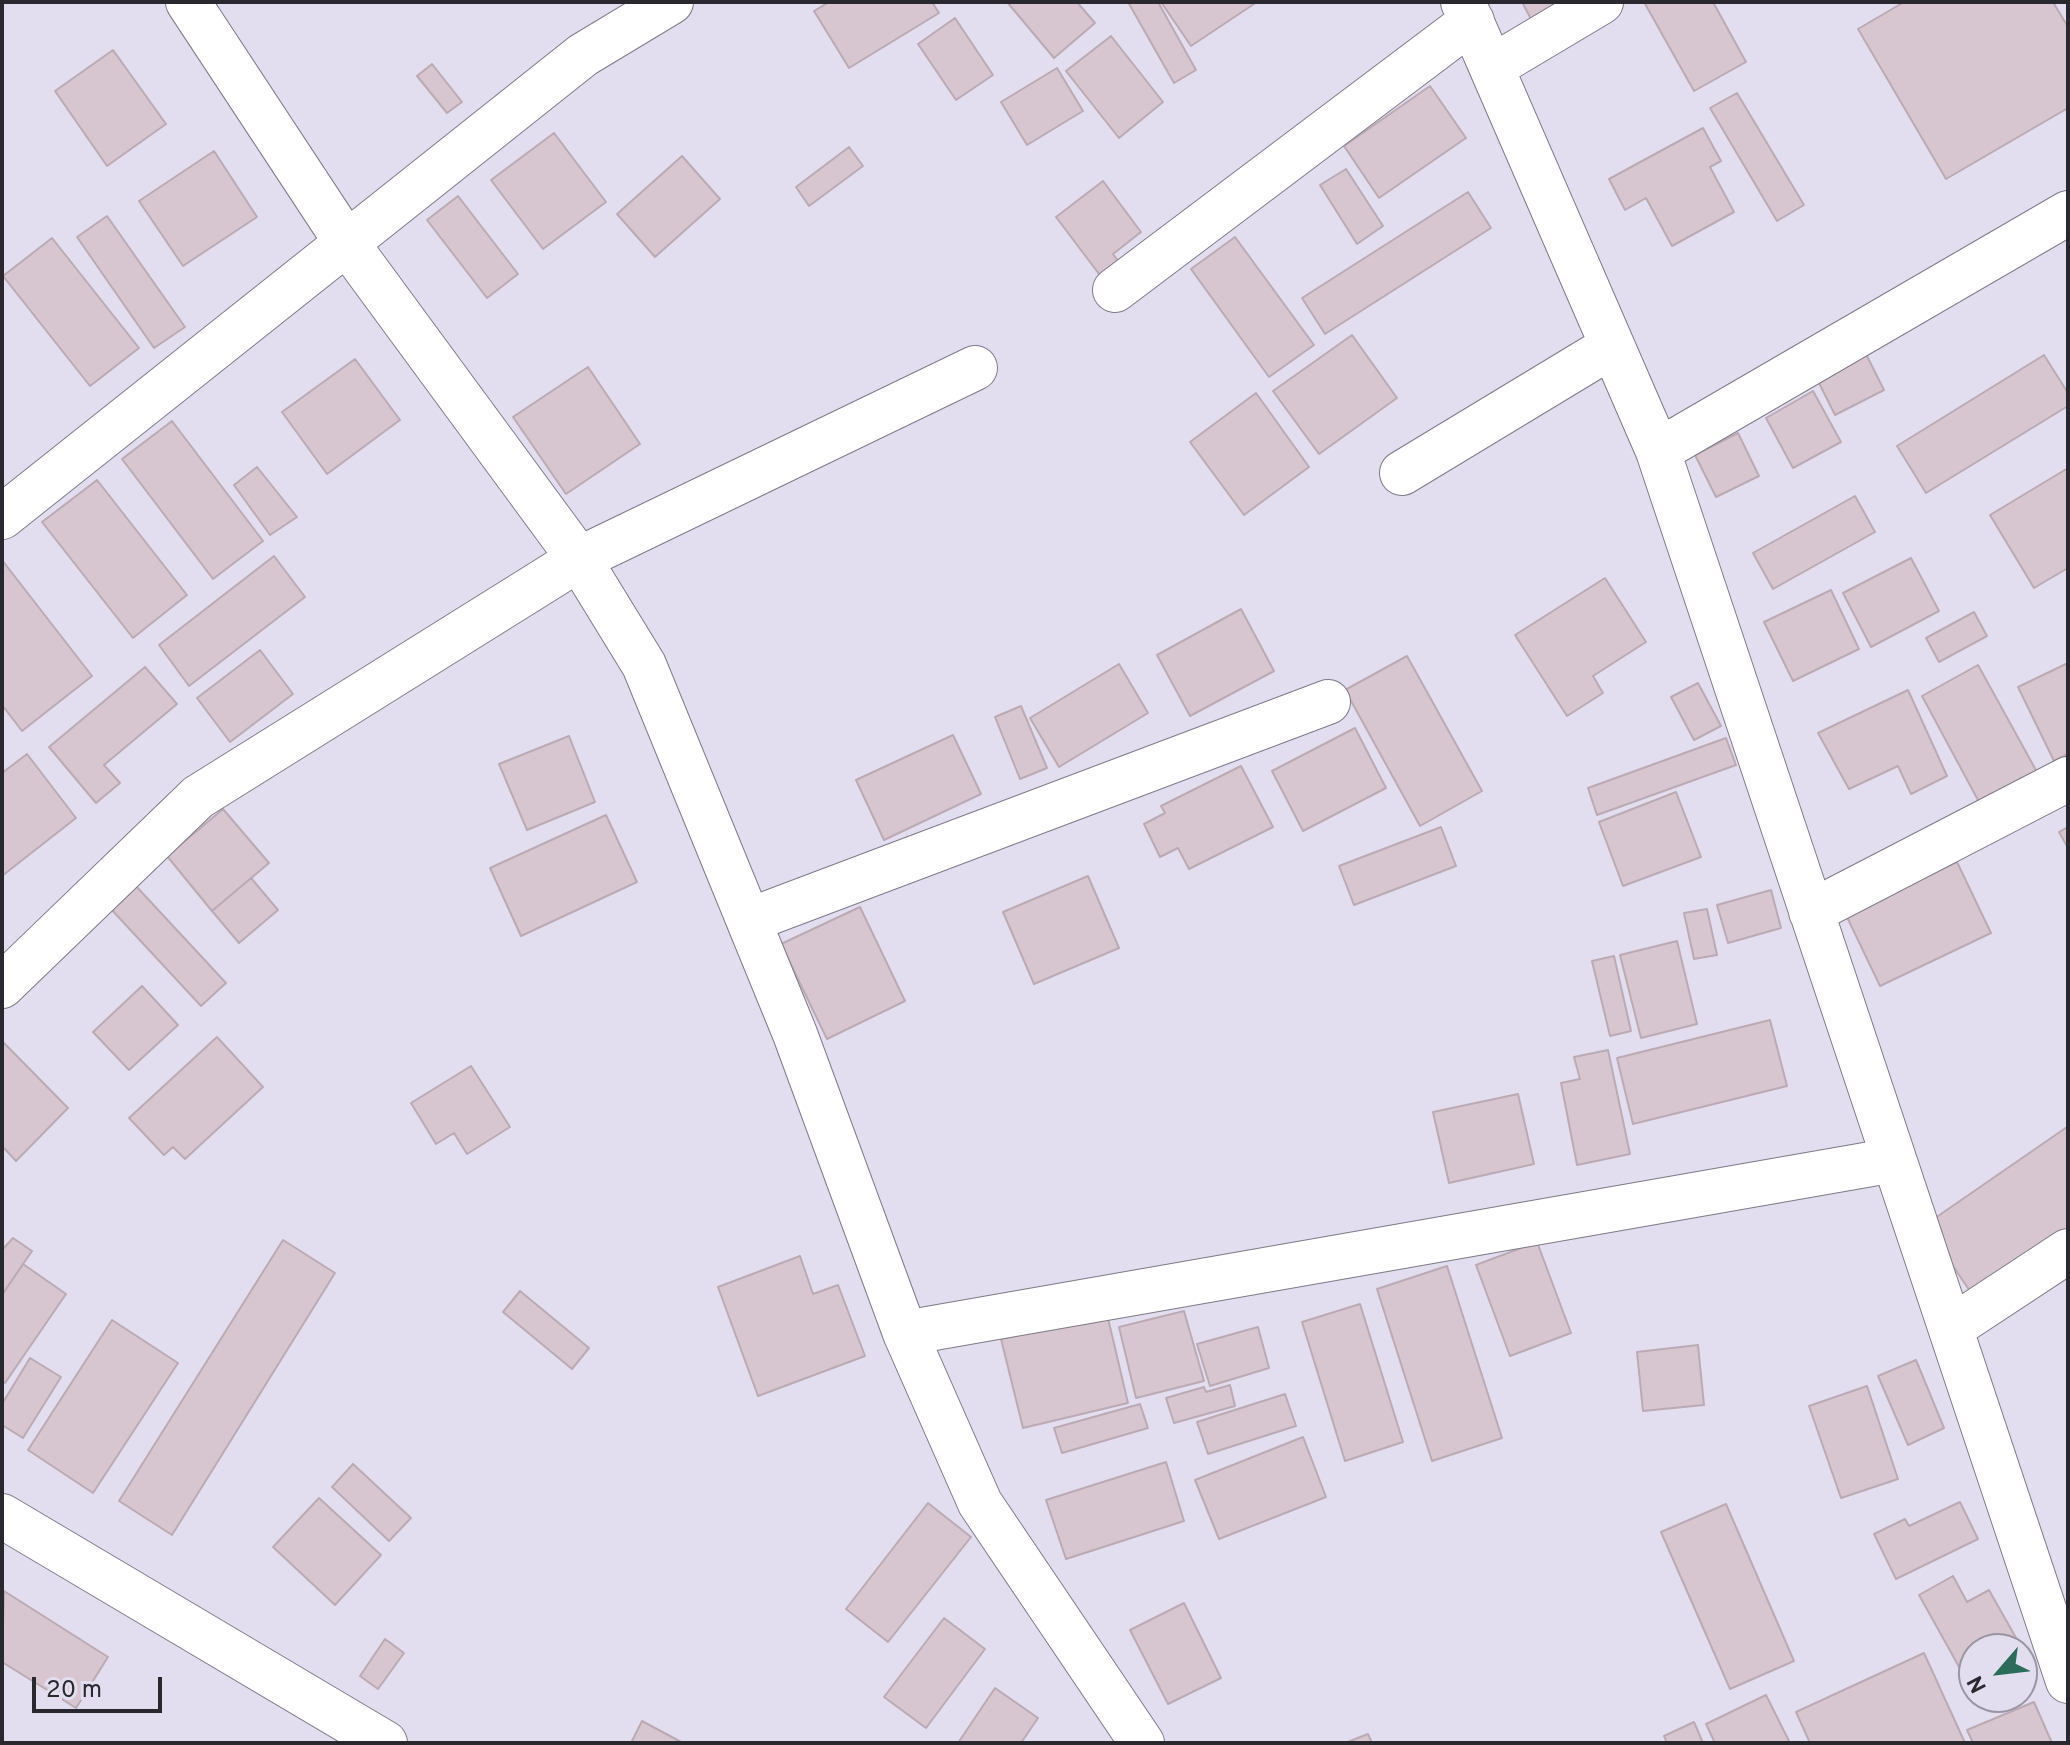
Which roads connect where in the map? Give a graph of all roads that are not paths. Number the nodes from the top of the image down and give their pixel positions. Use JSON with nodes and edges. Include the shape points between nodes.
{"nodes":[{"id":1,"x":188,"y":2,"type":"edge"},
{"id":2,"x":671,"y":2,"type":"edge"},
{"id":3,"x":1601,"y":2,"type":"edge"},
{"id":4,"x":1468,"y":12,"type":"edge"},
{"id":5,"x":1492,"y":67,"type":"junction"},
{"id":6,"x":2068,"y":213,"type":"edge"},
{"id":7,"x":346,"y":242,"type":"junction"},
{"id":8,"x":1115,"y":290,"type":"dead end"},
{"id":9,"x":1612,"y":346,"type":"junction"},
{"id":10,"x":975,"y":368,"type":"dead end"},
{"id":11,"x":1658,"y":451,"type":"junction"},
{"id":12,"x":1402,"y":473,"type":"dead end"},
{"id":13,"x":2,"y":517,"type":"edge"},
{"id":14,"x":579,"y":559,"type":"junction"},
{"id":15,"x":1328,"y":702,"type":"dead end"},
{"id":16,"x":2068,"y":779,"type":"edge"},
{"id":17,"x":1811,"y":912,"type":"junction"},
{"id":18,"x":750,"y":920,"type":"junction"},
{"id":19,"x":2,"y":986,"type":"edge"},
{"id":20,"x":1894,"y":1160,"type":"junction"},
{"id":21,"x":2068,"y":1251,"type":"edge"},
{"id":22,"x":1951,"y":1328,"type":"junction"},
{"id":23,"x":905,"y":1333,"type":"junction"},
{"id":24,"x":2,"y":1516,"type":"edge"},
{"id":25,"x":2068,"y":1681,"type":"edge"},
{"id":26,"x":385,"y":1743,"type":"edge"},
{"id":27,"x":1142,"y":1743,"type":"edge"}],
"edges":[{"from":1,"to":7,"type":"street"},
{"from":2,"to":7,"type":"street","via":[[583,55]]},
{"from":3,"to":5,"type":"street"},
{"from":4,"to":5,"type":"street"},
{"from":4,"to":8,"type":"street"},
{"from":5,"to":9,"type":"street"},
{"from":6,"to":11,"type":"street"},
{"from":7,"to":13,"type":"street"},
{"from":7,"to":14,"type":"street"},
{"from":9,"to":11,"type":"street"},
{"from":9,"to":12,"type":"street"},
{"from":10,"to":14,"type":"street"},
{"from":11,"to":17,"type":"street"},
{"from":14,"to":18,"type":"street","via":[[644,665]]},
{"from":14,"to":19,"type":"street","via":[[198,797]]},
{"from":15,"to":18,"type":"street"},
{"from":16,"to":17,"type":"street"},
{"from":17,"to":20,"type":"street"},
{"from":18,"to":23,"type":"street"},
{"from":20,"to":22,"type":"street"},
{"from":20,"to":23,"type":"street"},
{"from":21,"to":22,"type":"street"},
{"from":22,"to":25,"type":"street"},
{"from":23,"to":27,"type":"street","via":[[980,1503]]},
{"from":24,"to":26,"type":"street"}]}
